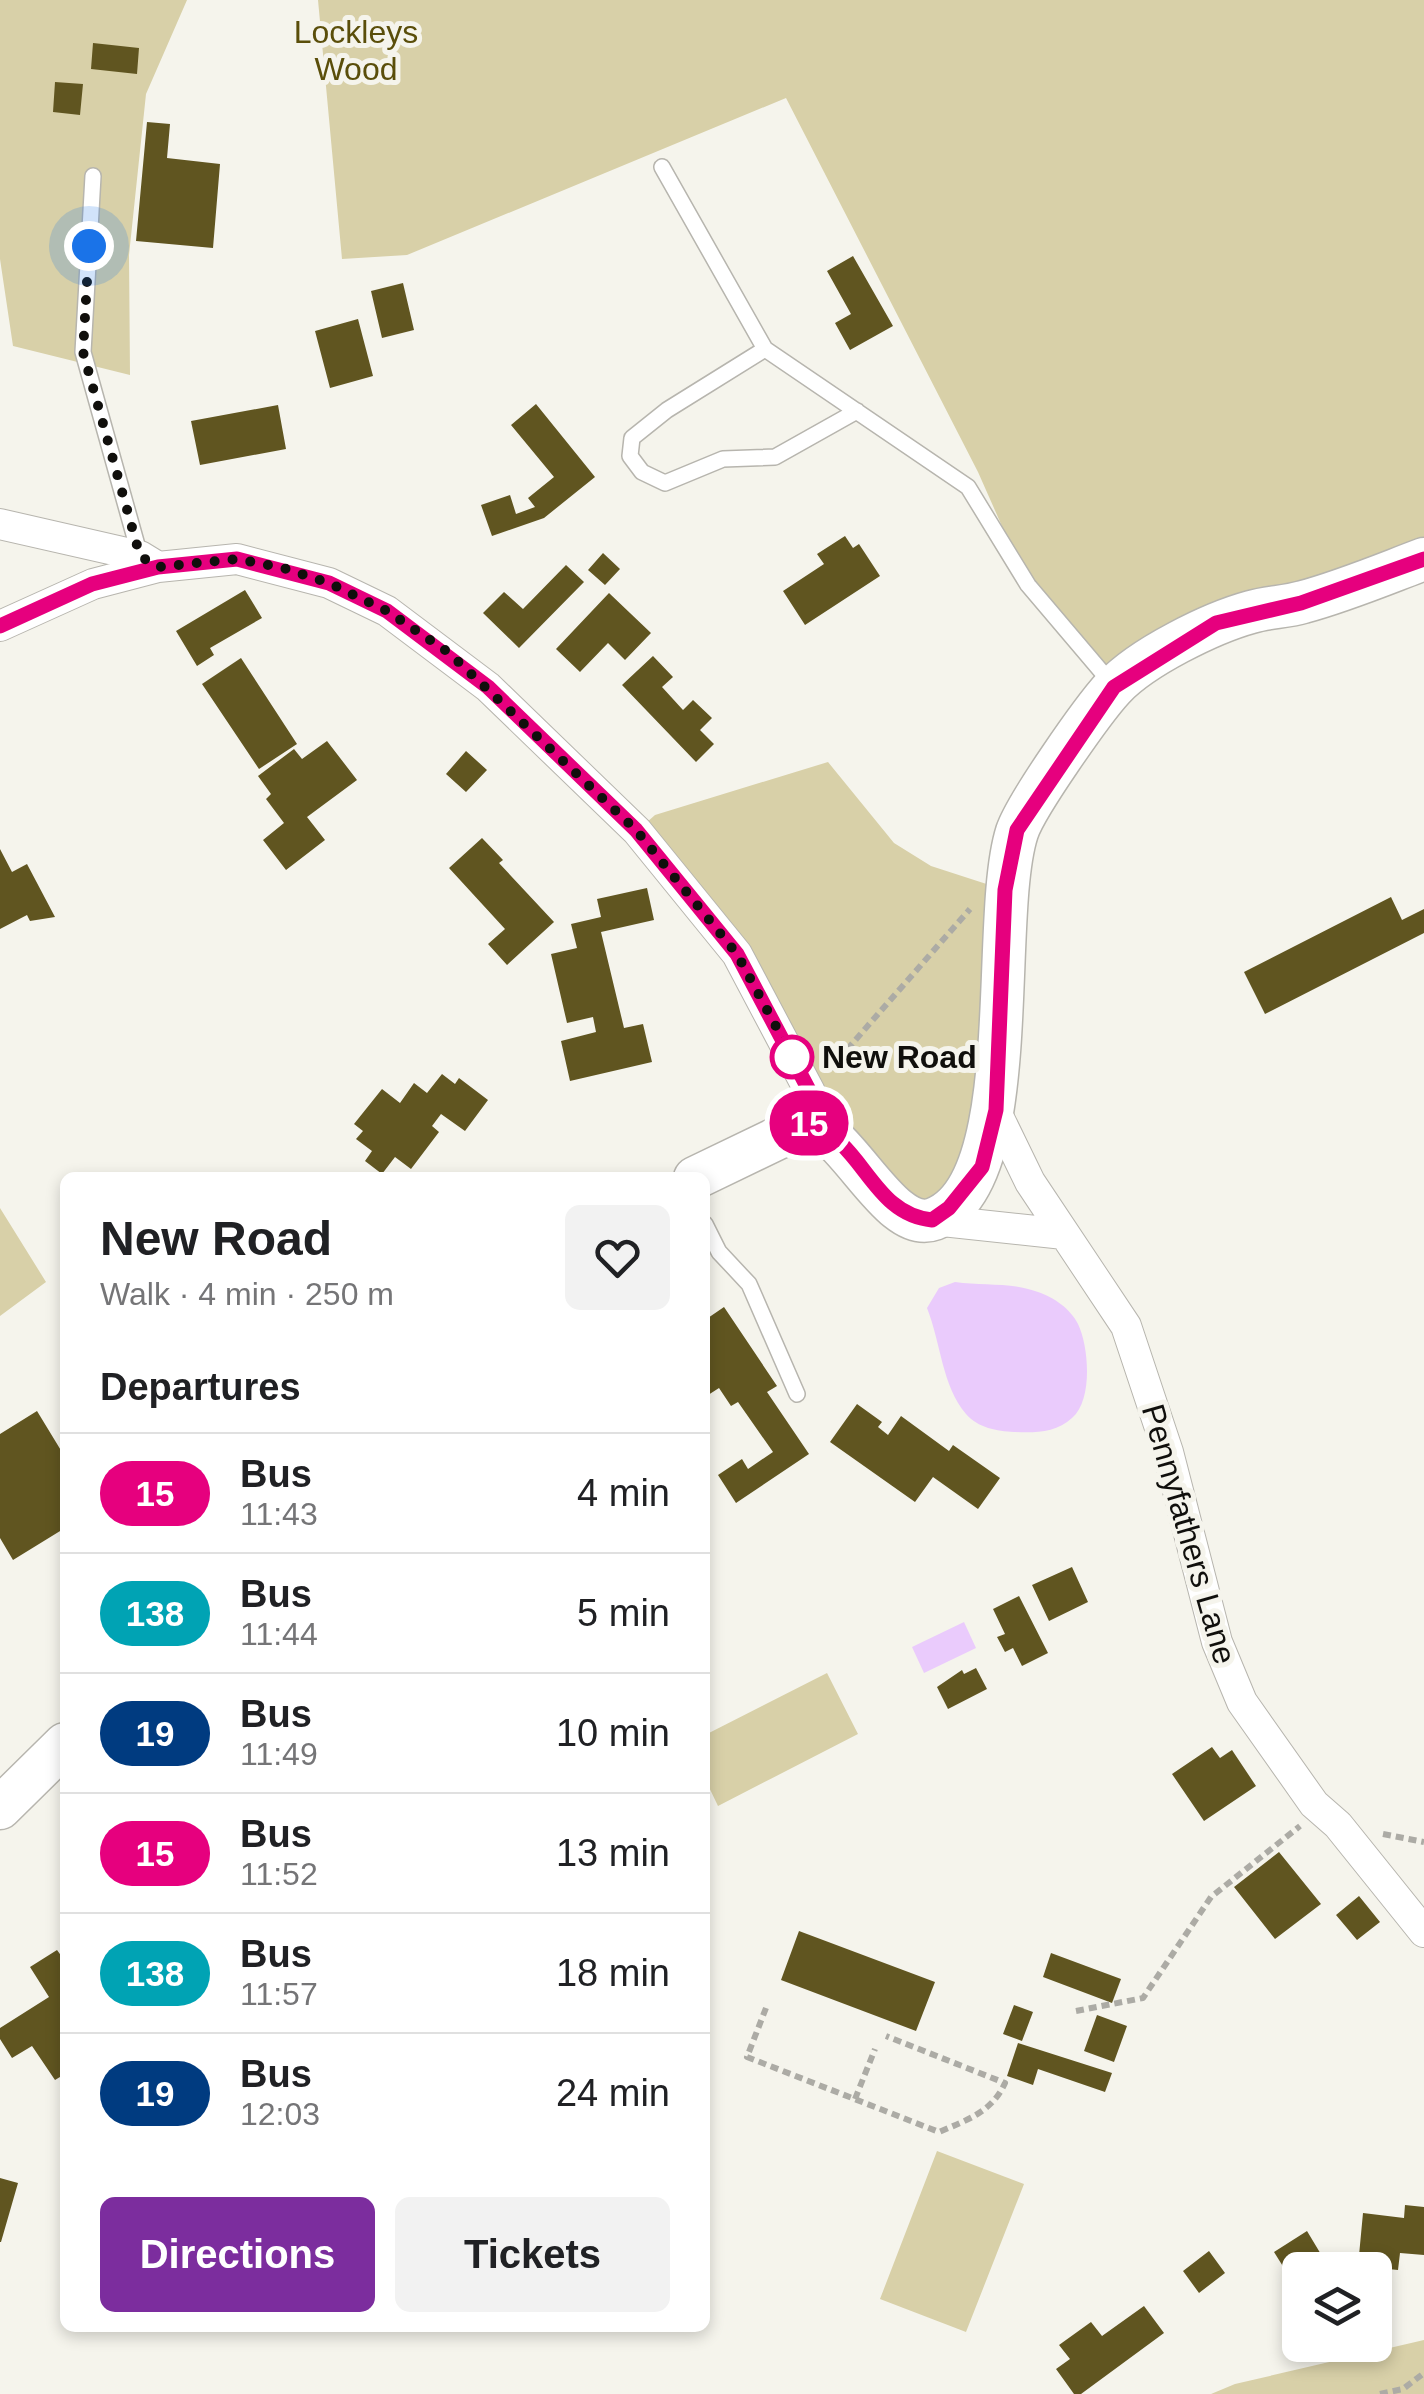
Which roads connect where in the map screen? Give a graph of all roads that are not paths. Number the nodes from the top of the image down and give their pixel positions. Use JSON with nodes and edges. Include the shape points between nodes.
{"nodes":[{"id":1,"x":662,"y":166,"type":"dead end"},
{"id":2,"x":93,"y":176,"type":"dead end"},
{"id":3,"x":765,"y":350,"type":"junction"},
{"id":4,"x":858,"y":411,"type":"junction"},
{"id":5,"x":0,"y":524,"type":"edge"},
{"id":6,"x":1424,"y":559,"type":"edge"},
{"id":7,"x":149,"y":562,"type":"junction"},
{"id":8,"x":0,"y":626,"type":"edge"},
{"id":9,"x":1114,"y":687,"type":"junction"},
{"id":10,"x":809,"y":1108,"type":"junction"},
{"id":11,"x":996,"y":1110,"type":"junction"},
{"id":12,"x":704,"y":1172,"type":"edge"},
{"id":13,"x":932,"y":1220,"type":"junction"},
{"id":14,"x":710,"y":1234,"type":"edge"},
{"id":15,"x":1064,"y":1234,"type":"junction"},
{"id":16,"x":798,"y":1394,"type":"dead end"},
{"id":17,"x":60,"y":1749,"type":"edge"},
{"id":18,"x":0,"y":1808,"type":"edge"},
{"id":19,"x":1424,"y":1932,"type":"edge"}],
"edges":[{"from":1,"to":3,"type":"lane"},
{"from":2,"to":7,"type":"lane","via":[[83,352]]},
{"from":3,"to":4,"type":"lane"},
{"from":3,"to":4,"type":"lane","via":[[632,438],[630,456],[642,472],[665,482],[723,459],[775,457]]},
{"from":4,"to":9,"type":"lane","via":[[968,487],[1028,585]]},
{"from":5,"to":7,"type":"street"},
{"from":6,"to":9,"type":"street","via":[[1301,603],[1216,623]]},
{"from":7,"to":8,"type":"street"},
{"from":7,"to":10,"type":"street","via":[[237,559],[283,568],[387,611],[448,652],[648,845],[737,954]]},
{"from":9,"to":11,"type":"street","via":[[1017,830],[1005,890]]},
{"from":10,"to":12,"type":"street"},
{"from":10,"to":13,"type":"street","via":[[889,1205]]},
{"from":11,"to":13,"type":"street","via":[[982,1167]]},
{"from":11,"to":15,"type":"street","name":"Pennyfathers Lane"},
{"from":13,"to":15,"type":"street"},
{"from":14,"to":16,"type":"lane","via":[[749,1284]]},
{"from":15,"to":19,"type":"street","name":"Pennyfathers Lane","via":[[1126,1326],[1168,1452],[1217,1642],[1242,1702],[1321,1810]]},
{"from":17,"to":18,"type":"street"}]}
